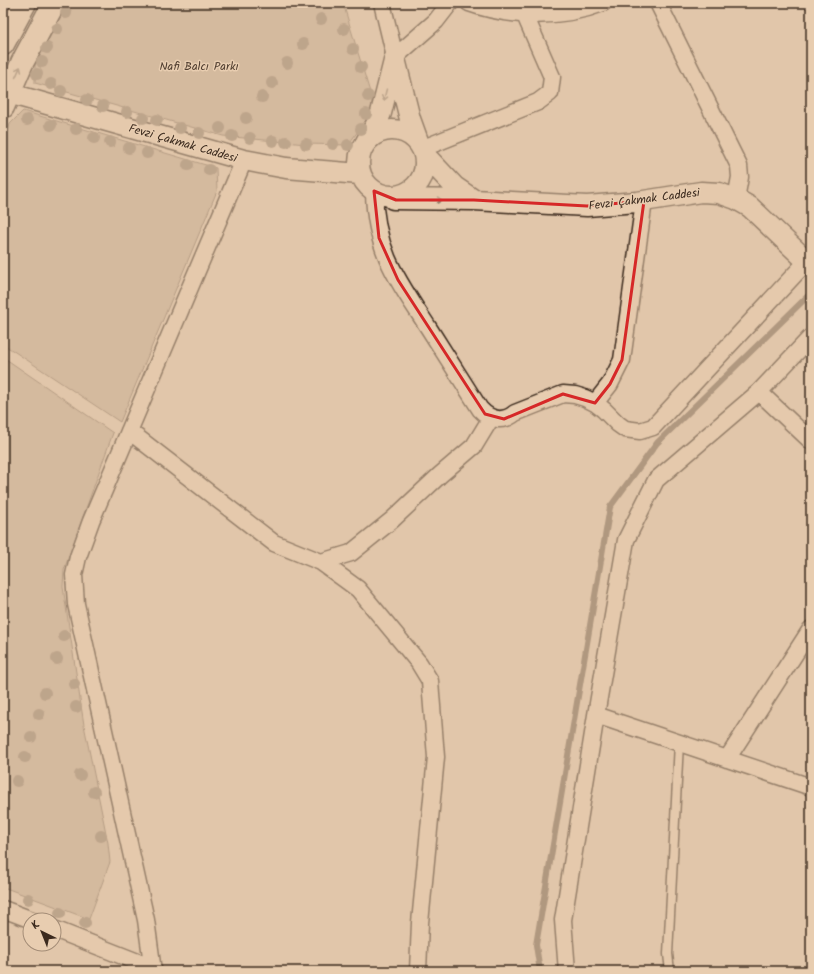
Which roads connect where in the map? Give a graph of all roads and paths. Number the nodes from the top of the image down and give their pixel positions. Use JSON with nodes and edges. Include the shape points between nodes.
{"nodes":[{"id":1,"x":25,"y":3,"type":"edge"},
{"id":2,"x":54,"y":3,"type":"edge"},
{"id":3,"x":382,"y":3,"type":"edge"},
{"id":4,"x":450,"y":3,"type":"edge"},
{"id":5,"x":469,"y":3,"type":"edge"},
{"id":6,"x":603,"y":3,"type":"edge"},
{"id":7,"x":658,"y":3,"type":"edge"},
{"id":8,"x":524,"y":13,"type":"junction"},
{"id":9,"x":3,"y":44,"type":"edge"},
{"id":10,"x":395,"y":57,"type":"junction"},
{"id":11,"x":6,"y":100,"type":"edge"},
{"id":12,"x":365,"y":144,"type":"junction"},
{"id":13,"x":421,"y":149,"type":"junction"},
{"id":14,"x":244,"y":160,"type":"junction"},
{"id":15,"x":360,"y":174,"type":"junction"},
{"id":16,"x":379,"y":193,"type":"junction"},
{"id":17,"x":736,"y":199,"type":"junction"},
{"id":18,"x":474,"y":200,"type":"junction"},
{"id":19,"x":644,"y":201,"type":"junction"},
{"id":20,"x":809,"y":261,"type":"edge"},
{"id":21,"x":811,"y":337,"type":"edge"},
{"id":22,"x":758,"y":392,"type":"junction"},
{"id":23,"x":595,"y":403,"type":"junction"},
{"id":24,"x":491,"y":418,"type":"junction"},
{"id":25,"x":128,"y":431,"type":"junction"},
{"id":26,"x":811,"y":441,"type":"edge"},
{"id":27,"x":321,"y":562,"type":"junction"},
{"id":28,"x":811,"y":629,"type":"edge"},
{"id":29,"x":596,"y":715,"type":"junction"},
{"id":30,"x":679,"y":743,"type":"junction"},
{"id":31,"x":728,"y":759,"type":"junction"},
{"id":32,"x":811,"y":787,"type":"edge"},
{"id":33,"x":3,"y":908,"type":"edge"},
{"id":34,"x":22,"y":916,"type":"edge"},
{"id":35,"x":62,"y":932,"type":"edge"},
{"id":36,"x":153,"y":970,"type":"edge"},
{"id":37,"x":418,"y":971,"type":"edge"},
{"id":38,"x":567,"y":971,"type":"edge"},
{"id":39,"x":670,"y":971,"type":"edge"}],
"edges":[{"from":1,"to":9,"type":"main road"},
{"from":11,"to":2,"type":"main road","one_way":true,"via":[[22,63]]},
{"from":3,"to":10,"type":"street"},
{"from":4,"to":10,"type":"street","via":[[436,21]]},
{"from":5,"to":8,"type":"street","via":[[495,10]]},
{"from":6,"to":8,"type":"street","via":[[573,12]]},
{"from":7,"to":17,"type":"street","via":[[739,166]]},
{"from":8,"to":13,"type":"street","via":[[552,77],[550,92],[538,102]]},
{"from":10,"to":12,"type":"street","one_way":true,"via":[[381,113]]},
{"from":10,"to":13,"type":"street","via":[[410,119]]},
{"from":11,"to":14,"type":"street","name":"Fevzi Çakmak Caddesi"},
{"from":12,"to":13,"type":"street","via":[[372,137],[392,130],[411,136]]},
{"from":12,"to":15,"type":"street","via":[[360,153]]},
{"from":13,"to":16,"type":"street","via":[[425,165],[416,186],[407,193],[396,196]]},
{"from":13,"to":18,"type":"street","via":[[455,187]]},
{"from":14,"to":15,"type":"street","name":"Fevzi Çakmak Caddesi","via":[[286,168]]},
{"from":14,"to":25,"type":"street"},
{"from":15,"to":16,"type":"street","via":[[366,184]]},
{"from":16,"to":18,"type":"street","name":"Fevzi Çakmak Caddesi","one_way":true,"via":[[396,200]]},
{"from":16,"to":24,"type":"street","via":[[376,223],[390,267],[480,409]]},
{"from":17,"to":19,"type":"street","name":"Fevzi Çakmak Caddesi","via":[[719,193],[701,192]]},
{"from":17,"to":20,"type":"street","name":"Fevzi Çakmak Caddesi","via":[[750,207]]},
{"from":18,"to":19,"type":"street","name":"Fevzi Çakmak Caddesi","via":[[588,206]]},
{"from":19,"to":23,"type":"street","via":[[622,360],[617,373]]},
{"from":20,"to":23,"type":"street","via":[[653,427],[640,431],[625,429]]},
{"from":21,"to":22,"type":"street"},
{"from":22,"to":26,"type":"street"},
{"from":22,"to":29,"type":"street","via":[[656,480],[626,540]]},
{"from":23,"to":24,"type":"street","via":[[585,398],[563,394],[504,419]]},
{"from":24,"to":27,"type":"street","via":[[474,446],[392,520],[351,553]]},
{"from":25,"to":27,"type":"street","via":[[274,542]]},
{"from":25,"to":36,"type":"street","via":[[90,521],[74,575],[76,604],[146,920]]},
{"from":27,"to":37,"type":"street","via":[[358,589],[419,663],[430,681],[436,757],[420,923]]},
{"from":28,"to":31,"type":"street"},
{"from":29,"to":30,"type":"street"},
{"from":29,"to":38,"type":"street","via":[[563,920]]},
{"from":30,"to":31,"type":"street"},
{"from":30,"to":39,"type":"lane","via":[[668,954]]},
{"from":31,"to":32,"type":"street"},
{"from":33,"to":34,"type":"street"},
{"from":35,"to":36,"type":"street"}]}
